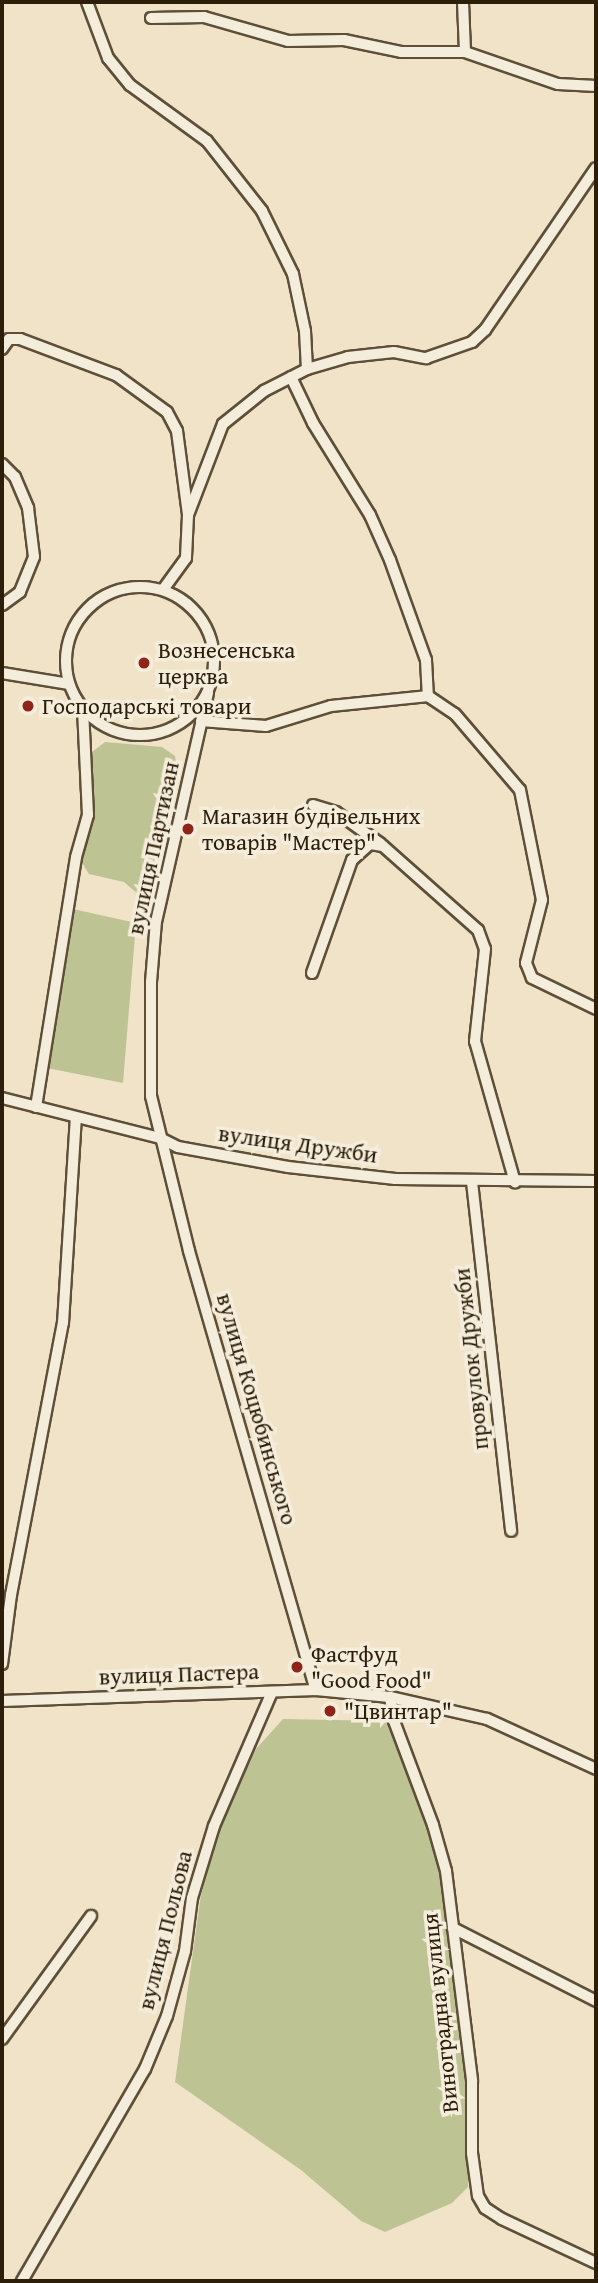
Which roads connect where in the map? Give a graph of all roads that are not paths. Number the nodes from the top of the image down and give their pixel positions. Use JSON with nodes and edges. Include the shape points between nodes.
{"nodes":[{"id":1,"x":87,"y":2,"type":"edge"},
{"id":2,"x":463,"y":2,"type":"edge"},
{"id":3,"x":151,"y":18,"type":"dead end"},
{"id":4,"x":465,"y":52,"type":"junction"},
{"id":5,"x":596,"y":86,"type":"edge"},
{"id":6,"x":596,"y":168,"type":"edge"},
{"id":7,"x":2,"y":349,"type":"edge"},
{"id":8,"x":307,"y":369,"type":"junction"},
{"id":9,"x":291,"y":377,"type":"junction"},
{"id":10,"x":2,"y":464,"type":"edge"},
{"id":11,"x":188,"y":515,"type":"junction"},
{"id":12,"x":163,"y":590,"type":"junction"},
{"id":13,"x":2,"y":606,"type":"edge"},
{"id":14,"x":2,"y":673,"type":"edge"},
{"id":15,"x":69,"y":684,"type":"junction"},
{"id":16,"x":208,"y":693,"type":"junction"},
{"id":17,"x":428,"y":696,"type":"junction"},
{"id":18,"x":83,"y":709,"type":"junction"},
{"id":19,"x":201,"y":720,"type":"junction"},
{"id":20,"x":313,"y":805,"type":"dead end"},
{"id":21,"x":383,"y":846,"type":"junction"},
{"id":22,"x":312,"y":973,"type":"dead end"},
{"id":23,"x":596,"y":1009,"type":"edge"},
{"id":24,"x":2,"y":1098,"type":"edge"},
{"id":25,"x":36,"y":1107,"type":"junction"},
{"id":26,"x":76,"y":1118,"type":"junction"},
{"id":27,"x":160,"y":1138,"type":"junction"},
{"id":28,"x":596,"y":1181,"type":"edge"},
{"id":29,"x":472,"y":1182,"type":"junction"},
{"id":30,"x":515,"y":1182,"type":"junction"},
{"id":31,"x":511,"y":1531,"type":"dead end"},
{"id":32,"x":2,"y":1664,"type":"edge"},
{"id":33,"x":316,"y":1690,"type":"junction"},
{"id":34,"x":272,"y":1692,"type":"junction"},
{"id":35,"x":390,"y":1697,"type":"junction"},
{"id":36,"x":2,"y":1700,"type":"edge"},
{"id":37,"x":596,"y":1769,"type":"edge"},
{"id":38,"x":91,"y":1916,"type":"dead end"},
{"id":39,"x":453,"y":1928,"type":"junction"},
{"id":40,"x":596,"y":2001,"type":"edge"},
{"id":41,"x":2,"y":2039,"type":"edge"},
{"id":42,"x":596,"y":2263,"type":"edge"},
{"id":43,"x":22,"y":2281,"type":"edge"}],
"edges":[{"from":1,"to":8,"type":"street","via":[[108,58],[130,85],[207,141],[262,211],[293,274],[305,331]]},
{"from":2,"to":4,"type":"street"},
{"from":3,"to":4,"type":"street","via":[[204,17],[288,41],[344,40],[401,52]]},
{"from":4,"to":5,"type":"street","via":[[558,84]]},
{"from":6,"to":8,"type":"street","via":[[485,330],[472,342],[426,358],[394,352],[348,357]]},
{"from":7,"to":11,"type":"street","via":[[9,339],[20,339],[116,375],[160,404],[177,431]]},
{"from":8,"to":9,"type":"street"},
{"from":9,"to":11,"type":"street","via":[[264,391],[223,424]]},
{"from":9,"to":17,"type":"street","via":[[313,422],[364,503],[390,560],[397,590],[422,645]]},
{"from":10,"to":13,"type":"street","via":[[15,477],[28,508],[34,557],[20,592]]},
{"from":11,"to":12,"type":"street","via":[[186,558]]},
{"from":12,"to":15,"type":"street","via":[[119,590],[88,608],[67,645]]},
{"from":12,"to":16,"type":"street","via":[[189,604],[209,632],[215,659]]},
{"from":14,"to":15,"type":"street"},
{"from":15,"to":18,"type":"street"},
{"from":16,"to":18,"type":"street","via":[[184,721],[148,735],[112,730]]},
{"from":16,"to":19,"type":"street","name":"вулиця Партизан"},
{"from":17,"to":19,"type":"street","via":[[320,708],[266,726]]},
{"from":17,"to":23,"type":"street","via":[[455,714],[520,790],[542,900],[526,962],[532,978]]},
{"from":18,"to":25,"type":"street","via":[[89,815],[76,856]]},
{"from":19,"to":27,"type":"street","name":"вулиця Партизан","via":[[156,921],[151,1097]]},
{"from":20,"to":21,"type":"street","via":[[336,812]]},
{"from":21,"to":22,"type":"street","via":[[370,844],[352,860]]},
{"from":21,"to":30,"type":"street","via":[[483,938],[485,960],[475,1041]]},
{"from":24,"to":25,"type":"street","name":"вулиця Дружби"},
{"from":25,"to":26,"type":"street","name":"вулиця Дружби"},
{"from":26,"to":27,"type":"street","name":"вулиця Дружби"},
{"from":26,"to":32,"type":"street","via":[[63,1323],[10,1595]]},
{"from":27,"to":29,"type":"street","name":"вулиця Дружби","via":[[178,1147],[288,1167]]},
{"from":27,"to":33,"type":"street","name":"вулиця Коцюбинського"},
{"from":28,"to":30,"type":"street","name":"вулиця Дружби"},
{"from":29,"to":30,"type":"street","name":"вулиця Дружби"},
{"from":29,"to":31,"type":"street","name":"провулок Дружби"},
{"from":33,"to":34,"type":"street","name":"вулиця Пастера"},
{"from":33,"to":35,"type":"street","name":"вулиця Пастера"},
{"from":34,"to":36,"type":"street","name":"вулиця Пастера"},
{"from":34,"to":43,"type":"street","name":"вулиця Польова","via":[[214,1826],[192,1898],[185,1951],[145,2069]]},
{"from":35,"to":37,"type":"street","name":"вулиця Пастера","via":[[487,1719]]},
{"from":35,"to":39,"type":"street","name":"Виноградна вулиця","via":[[394,1721],[433,1825]]},
{"from":38,"to":41,"type":"street"},
{"from":39,"to":40,"type":"street"},
{"from":39,"to":42,"type":"street","name":"Виноградна вулиця","via":[[472,2081],[472,2154],[478,2196],[485,2208],[502,2219]]}]}
